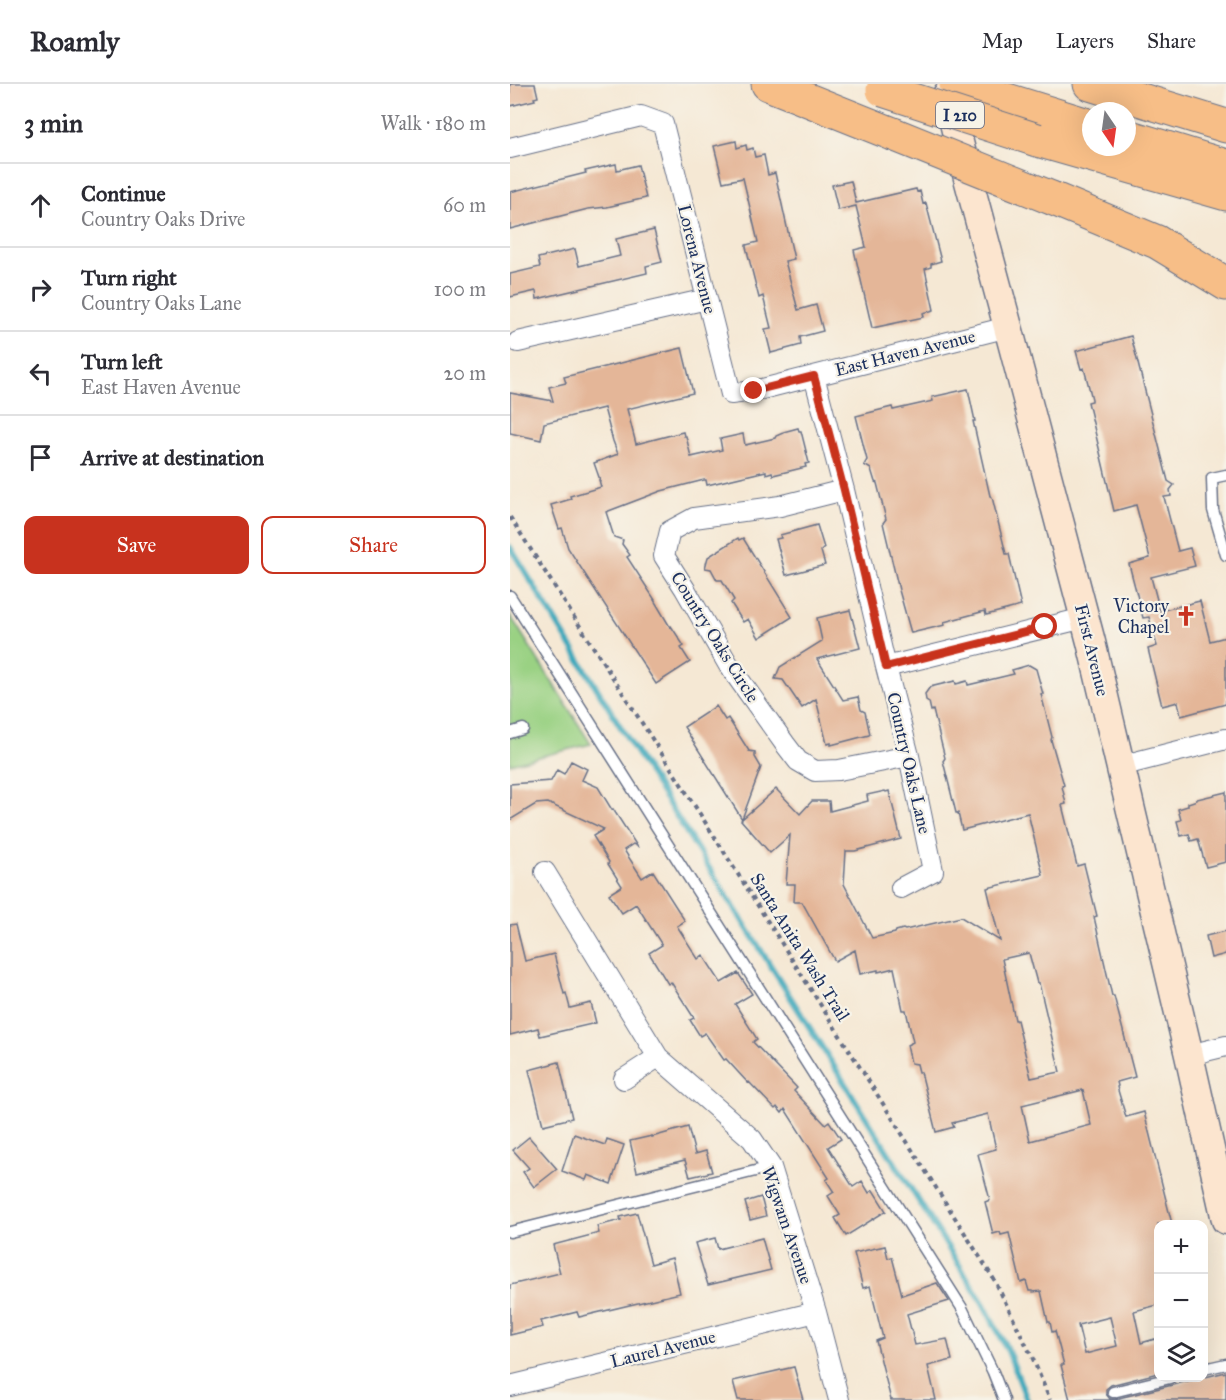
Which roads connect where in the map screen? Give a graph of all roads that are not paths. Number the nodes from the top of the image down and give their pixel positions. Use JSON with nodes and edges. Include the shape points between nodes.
{"nodes":[{"id":1,"x":768,"y":84,"type":"edge"},
{"id":2,"x":945,"y":84,"type":"edge"},
{"id":3,"x":956,"y":84,"type":"edge"},
{"id":4,"x":1090,"y":84,"type":"edge"},
{"id":5,"x":873,"y":87,"type":"edge"},
{"id":6,"x":1022,"y":93,"type":"edge"},
{"id":7,"x":1082,"y":106,"type":"edge"},
{"id":8,"x":1136,"y":120,"type":"edge"},
{"id":9,"x":1082,"y":122,"type":"edge"},
{"id":10,"x":1226,"y":126,"type":"edge"},
{"id":11,"x":1136,"y":139,"type":"edge"},
{"id":12,"x":1226,"y":147,"type":"edge"},
{"id":13,"x":510,"y":148,"type":"edge"},
{"id":14,"x":1226,"y":166,"type":"edge"},
{"id":15,"x":1226,"y":194,"type":"edge"},
{"id":16,"x":1226,"y":284,"type":"edge"},
{"id":17,"x":707,"y":299,"type":"junction"},
{"id":18,"x":1008,"y":327,"type":"junction"},
{"id":19,"x":518,"y":342,"type":"dead end"},
{"id":20,"x":814,"y":376,"type":"junction"},
{"id":21,"x":731,"y":394,"type":"joint"},
{"id":22,"x":1226,"y":475,"type":"edge"},
{"id":23,"x":844,"y":490,"type":"junction"},
{"id":24,"x":1226,"y":555,"type":"edge"},
{"id":25,"x":510,"y":596,"type":"edge"},
{"id":26,"x":1084,"y":618,"type":"junction"},
{"id":27,"x":886,"y":667,"type":"junction"},
{"id":28,"x":523,"y":729,"type":"dead end"},
{"id":29,"x":510,"y":733,"type":"edge"},
{"id":30,"x":1226,"y":740,"type":"edge"},
{"id":31,"x":909,"y":756,"type":"junction"},
{"id":32,"x":1120,"y":766,"type":"junction"},
{"id":33,"x":545,"y":872,"type":"dead end"},
{"id":34,"x":901,"y":888,"type":"dead end"},
{"id":35,"x":1226,"y":1046,"type":"edge"},
{"id":36,"x":1190,"y":1055,"type":"junction"},
{"id":37,"x":658,"y":1057,"type":"junction"},
{"id":38,"x":624,"y":1079,"type":"dead end"},
{"id":39,"x":771,"y":1167,"type":"junction"},
{"id":40,"x":1226,"y":1220,"type":"edge"},
{"id":41,"x":510,"y":1232,"type":"edge"},
{"id":42,"x":816,"y":1312,"type":"junction"},
{"id":43,"x":1226,"y":1364,"type":"edge"},
{"id":44,"x":1208,"y":1368,"type":"edge"},
{"id":45,"x":1154,"y":1381,"type":"edge"},
{"id":46,"x":510,"y":1386,"type":"edge"},
{"id":47,"x":1113,"y":1392,"type":"dead end"},
{"id":48,"x":839,"y":1400,"type":"edge"},
{"id":49,"x":1004,"y":1400,"type":"edge"}],
"edges":[{"from":1,"to":16,"type":"highway","bridge":true,"via":[[1157,242]]},
{"from":2,"to":18,"type":"street","name":"First Avenue"},
{"from":3,"to":6,"type":"highway"},
{"from":4,"to":10,"type":"highway"},
{"from":5,"to":15,"type":"highway","number":"I 210","bridge":true,"via":[[1037,141]]},
{"from":6,"to":7,"type":"highway"},
{"from":6,"to":9,"type":"highway"},
{"from":8,"to":12,"type":"highway"},
{"from":11,"to":14,"type":"highway"},
{"from":13,"to":17,"type":"street","name":"Lorena Avenue","via":[[641,116],[663,124]]},
{"from":17,"to":19,"type":"street"},
{"from":17,"to":21,"type":"street","name":"Lorena Avenue"},
{"from":18,"to":20,"type":"street","name":"East Haven Avenue"},
{"from":18,"to":26,"type":"street","name":"First Avenue"},
{"from":20,"to":21,"type":"street","name":"East Haven Avenue"},
{"from":20,"to":23,"type":"street","name":"Country Oaks Lane"},
{"from":22,"to":24,"type":"lane","via":[[1212,478],[1213,510]]},
{"from":23,"to":27,"type":"street","name":"Country Oaks Lane"},
{"from":23,"to":31,"type":"street","name":"Country Oaks Circle","via":[[780,506],[694,518],[670,531],[664,556],[728,664],[798,761],[815,771],[839,770]]},
{"from":25,"to":49,"type":"lane","via":[[962,1308]]},
{"from":26,"to":27,"type":"street"},
{"from":26,"to":32,"type":"street","name":"First Avenue"},
{"from":27,"to":31,"type":"street","name":"Country Oaks Lane"},
{"from":28,"to":29,"type":"lane"},
{"from":30,"to":32,"type":"street"},
{"from":31,"to":34,"type":"street","name":"Country Oaks Lane","via":[[933,871]]},
{"from":32,"to":36,"type":"street","name":"First Avenue"},
{"from":33,"to":37,"type":"street","name":"Wigwam Avenue"},
{"from":35,"to":36,"type":"street"},
{"from":36,"to":40,"type":"street","name":"First Avenue"},
{"from":37,"to":38,"type":"street"},
{"from":37,"to":39,"type":"street","name":"Wigwam Avenue","via":[[752,1139]]},
{"from":39,"to":41,"type":"lane"},
{"from":39,"to":42,"type":"street","name":"Wigwam Avenue"},
{"from":42,"to":46,"type":"street","name":"Laurel Avenue"},
{"from":42,"to":48,"type":"street","name":"Wigwam Avenue"},
{"from":43,"to":44,"type":"lane"},
{"from":45,"to":47,"type":"lane"}]}
